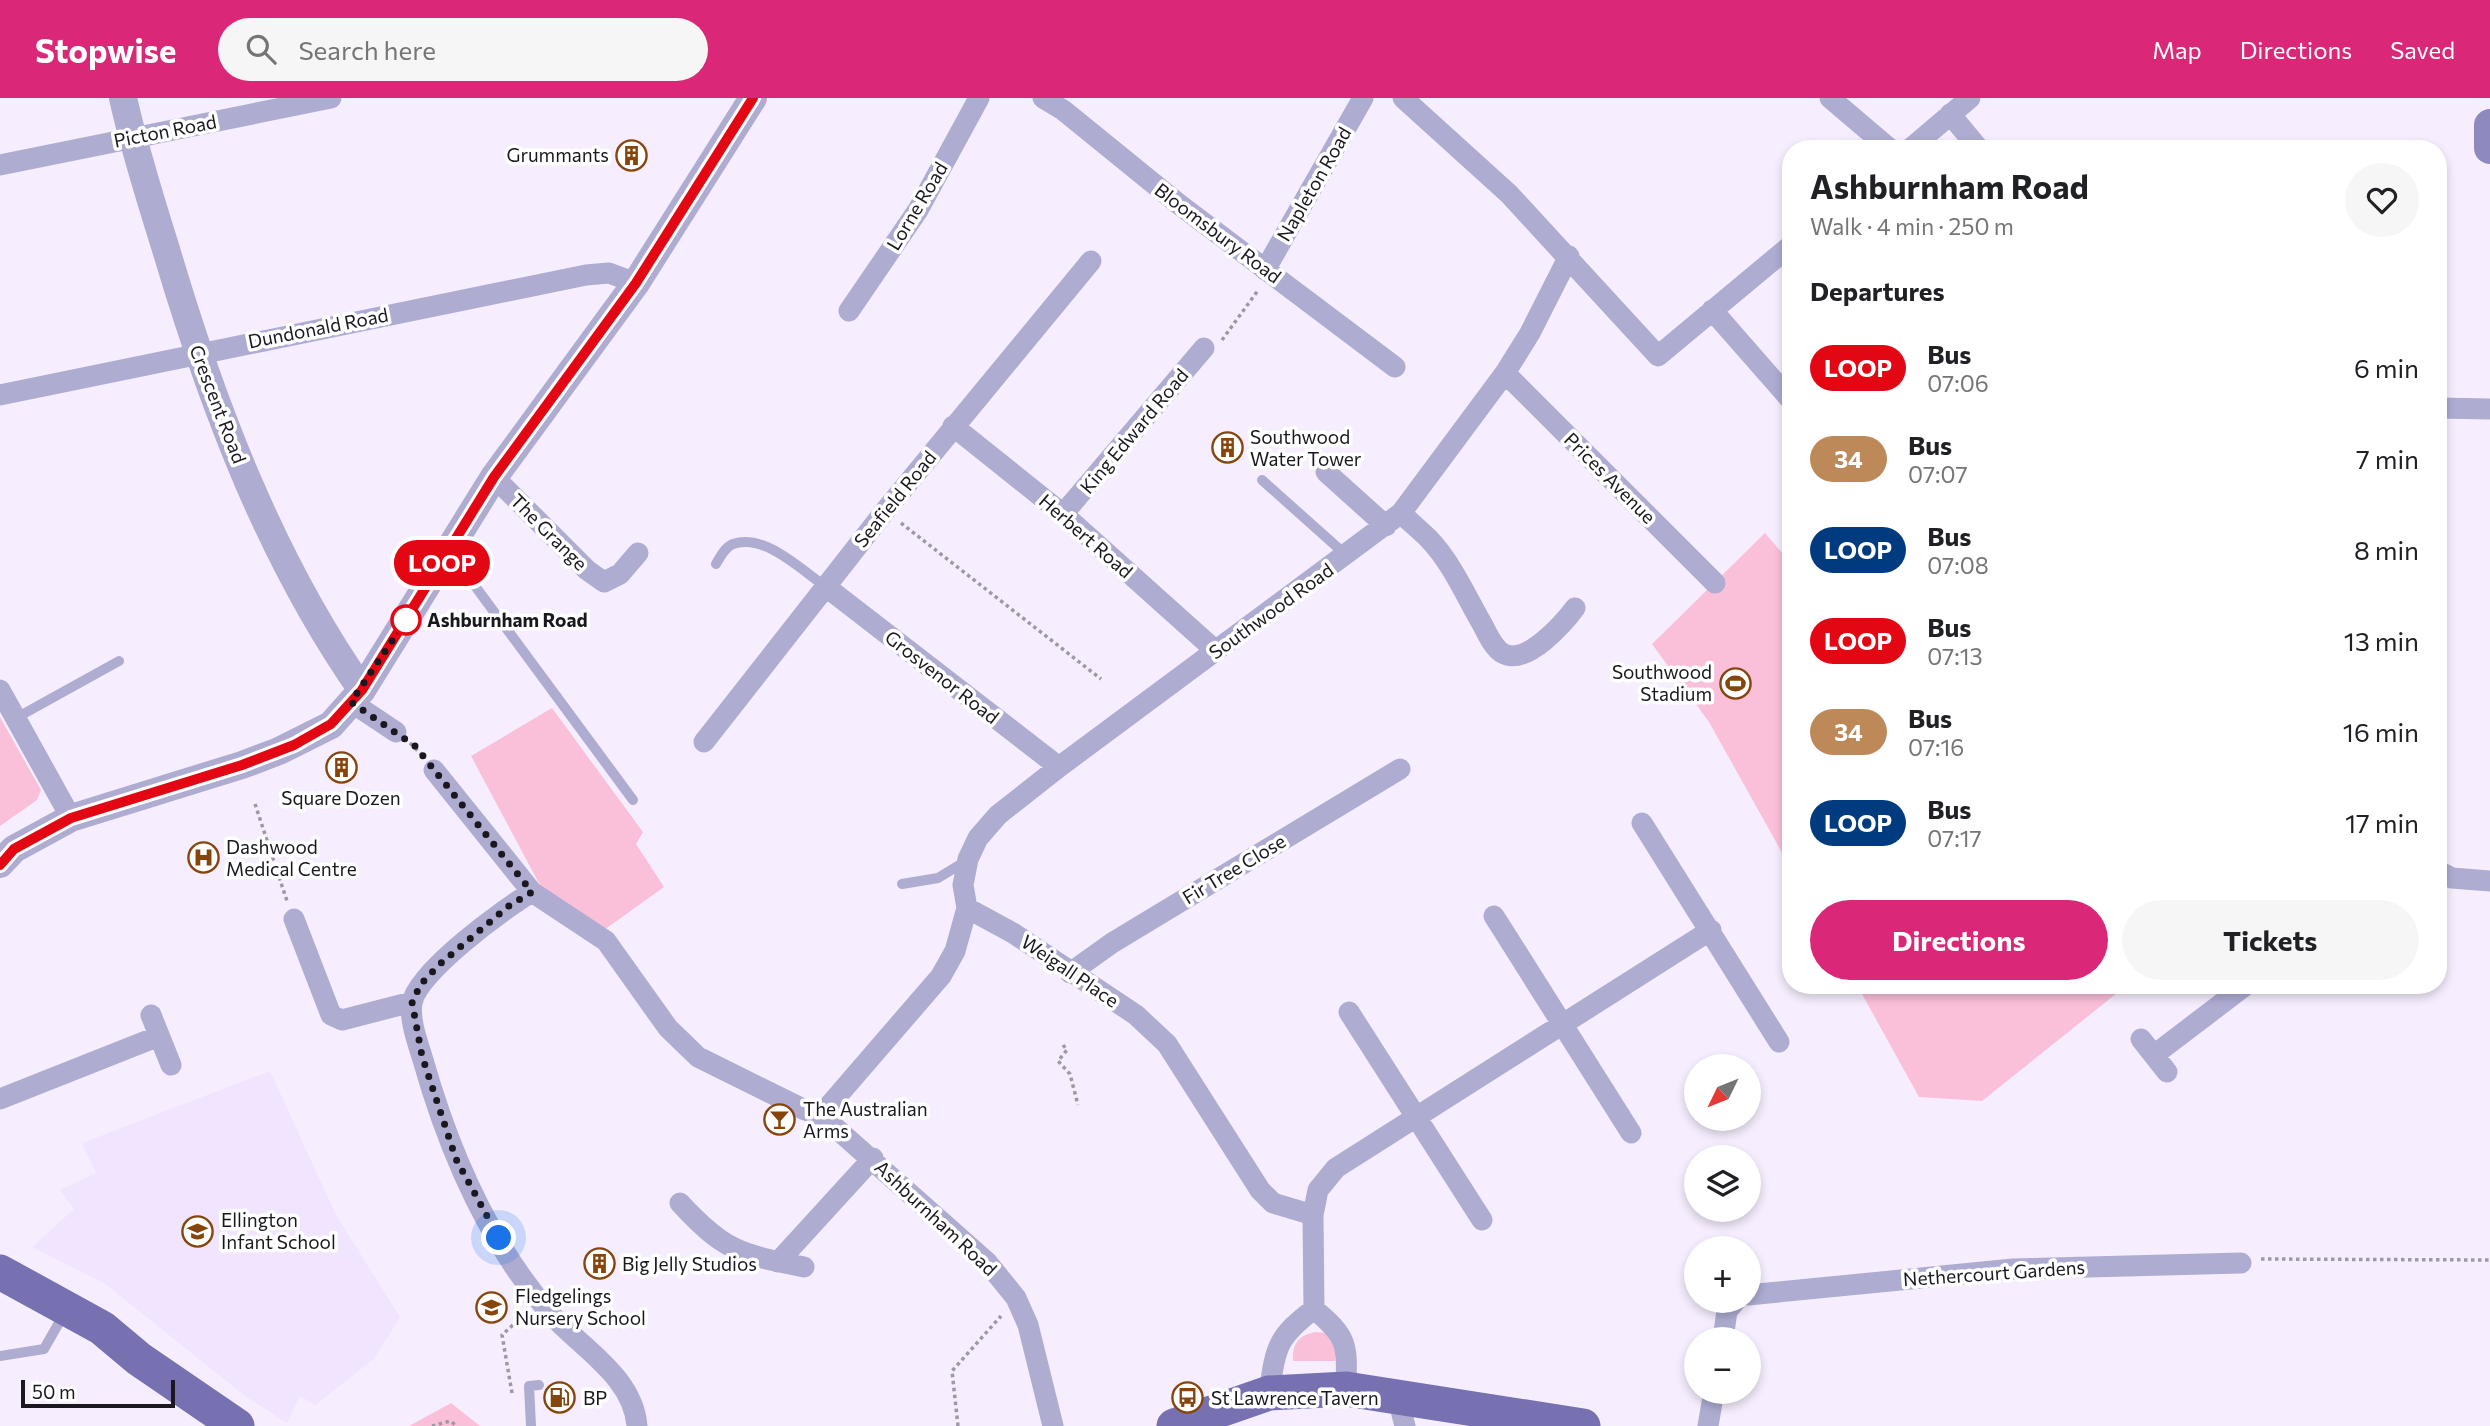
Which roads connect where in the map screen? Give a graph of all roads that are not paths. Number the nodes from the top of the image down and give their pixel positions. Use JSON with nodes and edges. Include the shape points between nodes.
{"nodes":[{"id":1,"x":124,"y":98,"type":"edge"},
{"id":2,"x":331,"y":98,"type":"edge"},
{"id":3,"x":753,"y":98,"type":"edge"},
{"id":4,"x":979,"y":98,"type":"edge"},
{"id":5,"x":1043,"y":98,"type":"edge"},
{"id":6,"x":1363,"y":98,"type":"edge"},
{"id":7,"x":1403,"y":98,"type":"edge"},
{"id":8,"x":1830,"y":98,"type":"edge"},
{"id":9,"x":1970,"y":98,"type":"edge"},
{"id":10,"x":1950,"y":114,"type":"junction"},
{"id":11,"x":2490,"y":125,"type":"edge"},
{"id":12,"x":132,"y":137,"type":"junction"},
{"id":13,"x":1879,"y":140,"type":"edge"},
{"id":14,"x":1920,"y":140,"type":"edge"},
{"id":15,"x":1972,"y":140,"type":"edge"},
{"id":16,"x":2490,"y":148,"type":"edge"},
{"id":17,"x":0,"y":165,"type":"edge"},
{"id":18,"x":1782,"y":253,"type":"edge"},
{"id":19,"x":1569,"y":256,"type":"junction"},
{"id":20,"x":1091,"y":261,"type":"dead end"},
{"id":21,"x":1267,"y":272,"type":"junction"},
{"id":22,"x":636,"y":283,"type":"junction"},
{"id":23,"x":1713,"y":310,"type":"junction"},
{"id":24,"x":849,"y":311,"type":"dead end"},
{"id":25,"x":1204,"y":348,"type":"road end"},
{"id":26,"x":197,"y":352,"type":"junction"},
{"id":27,"x":1395,"y":367,"type":"dead end"},
{"id":28,"x":1505,"y":373,"type":"junction"},
{"id":29,"x":1782,"y":390,"type":"edge"},
{"id":30,"x":0,"y":395,"type":"edge"},
{"id":31,"x":2447,"y":408,"type":"edge"},
{"id":32,"x":2490,"y":408,"type":"edge"},
{"id":33,"x":953,"y":426,"type":"junction"},
{"id":34,"x":1326,"y":472,"type":"dead end"},
{"id":35,"x":494,"y":477,"type":"junction"},
{"id":36,"x":1262,"y":480,"type":"dead end"},
{"id":37,"x":1063,"y":514,"type":"junction"},
{"id":38,"x":1394,"y":519,"type":"junction"},
{"id":39,"x":638,"y":553,"type":"dead end"},
{"id":40,"x":1346,"y":555,"type":"junction"},
{"id":41,"x":444,"y":559,"type":"junction"},
{"id":42,"x":716,"y":564,"type":"dead end"},
{"id":43,"x":1715,"y":583,"type":"dead end"},
{"id":44,"x":825,"y":586,"type":"junction"},
{"id":45,"x":1575,"y":607,"type":"dead end"},
{"id":46,"x":1216,"y":651,"type":"junction"},
{"id":47,"x":1510,"y":657,"type":"junction"},
{"id":48,"x":120,"y":661,"type":"dead end"},
{"id":49,"x":1489,"y":669,"type":"dead end"},
{"id":50,"x":0,"y":690,"type":"edge"},
{"id":51,"x":356,"y":696,"type":"junction"},
{"id":52,"x":16,"y":718,"type":"junction"},
{"id":53,"x":396,"y":732,"type":"road end"},
{"id":54,"x":704,"y":742,"type":"dead end"},
{"id":55,"x":1059,"y":767,"type":"junction"},
{"id":56,"x":1400,"y":769,"type":"dead end"},
{"id":57,"x":434,"y":770,"type":"road end"},
{"id":58,"x":633,"y":800,"type":"dead end"},
{"id":59,"x":71,"y":818,"type":"junction"},
{"id":60,"x":1643,"y":823,"type":"dead end"},
{"id":61,"x":968,"y":859,"type":"junction"},
{"id":62,"x":0,"y":864,"type":"edge"},
{"id":63,"x":2447,"y":875,"type":"edge"},
{"id":64,"x":2490,"y":881,"type":"edge"},
{"id":65,"x":902,"y":884,"type":"dead end"},
{"id":66,"x":532,"y":892,"type":"junction"},
{"id":67,"x":967,"y":908,"type":"junction"},
{"id":68,"x":1494,"y":916,"type":"dead end"},
{"id":69,"x":294,"y":919,"type":"road end"},
{"id":70,"x":1711,"y":930,"type":"junction"},
{"id":71,"x":1070,"y":973,"type":"junction"},
{"id":72,"x":2234,"y":994,"type":"edge"},
{"id":73,"x":412,"y":1002,"type":"junction"},
{"id":74,"x":1349,"y":1012,"type":"dead end"},
{"id":75,"x":150,"y":1015,"type":"dead end"},
{"id":76,"x":1563,"y":1025,"type":"junction"},
{"id":77,"x":159,"y":1036,"type":"junction"},
{"id":78,"x":1779,"y":1042,"type":"dead end"},
{"id":79,"x":2154,"y":1055,"type":"dead end"},
{"id":80,"x":171,"y":1065,"type":"dead end"},
{"id":81,"x":0,"y":1099,"type":"edge"},
{"id":82,"x":821,"y":1115,"type":"junction"},
{"id":83,"x":1416,"y":1117,"type":"junction"},
{"id":84,"x":1631,"y":1133,"type":"dead end"},
{"id":85,"x":873,"y":1158,"type":"junction"},
{"id":86,"x":680,"y":1203,"type":"dead end"},
{"id":87,"x":1313,"y":1215,"type":"junction"},
{"id":88,"x":1482,"y":1220,"type":"dead end"},
{"id":89,"x":778,"y":1262,"type":"junction"},
{"id":90,"x":2241,"y":1263,"type":"road end"},
{"id":91,"x":804,"y":1267,"type":"dead end"},
{"id":92,"x":0,"y":1272,"type":"edge"},
{"id":93,"x":1761,"y":1294,"type":"edge"},
{"id":94,"x":67,"y":1309,"type":"junction"},
{"id":95,"x":1314,"y":1309,"type":"junction"},
{"id":96,"x":0,"y":1356,"type":"edge"},
{"id":97,"x":539,"y":1385,"type":"dead end"},
{"id":98,"x":1346,"y":1389,"type":"junction"},
{"id":99,"x":1269,"y":1394,"type":"junction"},
{"id":100,"x":1712,"y":1404,"type":"edge"},
{"id":101,"x":1401,"y":1411,"type":"edge"},
{"id":102,"x":237,"y":1426,"type":"edge"},
{"id":103,"x":531,"y":1426,"type":"edge"},
{"id":104,"x":637,"y":1426,"type":"edge"},
{"id":105,"x":1053,"y":1426,"type":"edge"},
{"id":106,"x":1174,"y":1426,"type":"edge"},
{"id":107,"x":1583,"y":1426,"type":"edge"},
{"id":108,"x":1708,"y":1426,"type":"edge"}],
"edges":[{"from":1,"to":12,"type":"street","name":"Crescent Road"},
{"from":2,"to":12,"type":"street","name":"Picton Road"},
{"from":3,"to":22,"type":"street"},
{"from":4,"to":24,"type":"street","name":"Lorne Road","via":[[918,210]]},
{"from":5,"to":21,"type":"street","name":"Bloomsbury Road"},
{"from":6,"to":21,"type":"street","name":"Napleton Road"},
{"from":7,"to":19,"type":"street","via":[[1509,194]]},
{"from":8,"to":13,"type":"street"},
{"from":9,"to":10,"type":"street"},
{"from":10,"to":14,"type":"street"},
{"from":10,"to":15,"type":"street"},
{"from":11,"to":16,"type":"main road"},
{"from":12,"to":17,"type":"street","name":"Picton Road"},
{"from":12,"to":26,"type":"street","name":"Crescent Road"},
{"from":18,"to":23,"type":"street"},
{"from":19,"to":23,"type":"street","via":[[1658,356]]},
{"from":19,"to":28,"type":"street","name":"Southwood Road"},
{"from":20,"to":33,"type":"street","name":"Seafield Road"},
{"from":21,"to":27,"type":"street","name":"Bloomsbury Road"},
{"from":22,"to":26,"type":"street","name":"Dundonald Road","via":[[609,273],[586,275]]},
{"from":22,"to":35,"type":"street"},
{"from":23,"to":29,"type":"street"},
{"from":25,"to":37,"type":"street","name":"King Edward Road"},
{"from":26,"to":30,"type":"street","name":"Dundonald Road"},
{"from":26,"to":51,"type":"street","name":"Crescent Road","via":[[257,502]]},
{"from":28,"to":38,"type":"street","name":"Southwood Road"},
{"from":28,"to":43,"type":"street","name":"Prices Avenue"},
{"from":31,"to":32,"type":"street"},
{"from":33,"to":37,"type":"street","name":"Herbert Road"},
{"from":33,"to":44,"type":"street","name":"Seafield Road"},
{"from":34,"to":38,"type":"street"},
{"from":35,"to":39,"type":"street","name":"The Grange","via":[[604,582],[620,574]]},
{"from":35,"to":41,"type":"street"},
{"from":36,"to":40,"type":"lane"},
{"from":37,"to":46,"type":"street","name":"Herbert Road"},
{"from":38,"to":40,"type":"street","name":"Southwood Road"},
{"from":38,"to":47,"type":"street","via":[[1429,539],[1492,641]]},
{"from":40,"to":46,"type":"street","name":"Southwood Road"},
{"from":41,"to":51,"type":"street"},
{"from":41,"to":58,"type":"lane","via":[[475,586]]},
{"from":42,"to":44,"type":"lane","via":[[734,543],[757,544]]},
{"from":44,"to":54,"type":"street","name":"Seafield Road"},
{"from":44,"to":55,"type":"street","name":"Grosvenor Road"},
{"from":45,"to":47,"type":"street","via":[[1551,637]]},
{"from":46,"to":55,"type":"street","name":"Southwood Road"},
{"from":47,"to":49,"type":"street"},
{"from":48,"to":52,"type":"lane"},
{"from":50,"to":52,"type":"street"},
{"from":51,"to":53,"type":"street"},
{"from":51,"to":59,"type":"street","via":[[331,724],[279,751]]},
{"from":52,"to":59,"type":"street"},
{"from":55,"to":61,"type":"street","name":"Southwood Road","via":[[998,815],[978,838]]},
{"from":56,"to":71,"type":"street","name":"Fir Tree Close"},
{"from":57,"to":66,"type":"street","name":"Ashburnham Road"},
{"from":59,"to":62,"type":"street","via":[[14,849]]},
{"from":60,"to":70,"type":"street"},
{"from":61,"to":65,"type":"lane","via":[[938,878]]},
{"from":61,"to":67,"type":"street","name":"Southwood Road"},
{"from":63,"to":64,"type":"street"},
{"from":66,"to":73,"type":"street","via":[[440,964]]},
{"from":66,"to":82,"type":"street","name":"Ashburnham Road","via":[[606,941],[668,1028],[698,1058]]},
{"from":67,"to":71,"type":"street","name":"Weigall Place"},
{"from":67,"to":82,"type":"street","name":"Southwood Road","via":[[955,951],[941,975]]},
{"from":68,"to":76,"type":"street"},
{"from":69,"to":73,"type":"street","via":[[331,1015],[342,1020]]},
{"from":70,"to":76,"type":"street"},
{"from":70,"to":78,"type":"street"},
{"from":71,"to":87,"type":"street","name":"Weigall Place","via":[[1136,1015],[1167,1044],[1260,1190],[1273,1203]]},
{"from":72,"to":79,"type":"street"},
{"from":73,"to":104,"type":"street","via":[[425,1068],[456,1159],[539,1301],[621,1383],[636,1411]]},
{"from":74,"to":83,"type":"street"},
{"from":75,"to":77,"type":"street"},
{"from":76,"to":83,"type":"street"},
{"from":76,"to":84,"type":"street"},
{"from":77,"to":80,"type":"street"},
{"from":77,"to":81,"type":"street"},
{"from":82,"to":85,"type":"street","name":"Ashburnham Road"},
{"from":83,"to":87,"type":"street","via":[[1336,1168],[1318,1190]]},
{"from":83,"to":88,"type":"street"},
{"from":85,"to":89,"type":"street"},
{"from":85,"to":105,"type":"street","name":"Ashburnham Road","via":[[987,1262],[1016,1298],[1028,1325]]},
{"from":86,"to":89,"type":"street","via":[[709,1235],[739,1252]]},
{"from":87,"to":95,"type":"street"},
{"from":89,"to":91,"type":"street"},
{"from":90,"to":93,"type":"street","name":"Nethercourt Gardens","via":[[2013,1269]]},
{"from":92,"to":94,"type":"main road"},
{"from":94,"to":96,"type":"lane","via":[[44,1349]]},
{"from":94,"to":102,"type":"main road","via":[[102,1328]]},
{"from":95,"to":98,"type":"street","via":[[1334,1325],[1346,1346]]},
{"from":95,"to":99,"type":"street","via":[[1286,1331],[1274,1359]]},
{"from":97,"to":103,"type":"lane","via":[[529,1385]]},
{"from":98,"to":99,"type":"main road"},
{"from":98,"to":101,"type":"main road"},
{"from":99,"to":106,"type":"main road"},
{"from":100,"to":108,"type":"street"},
{"from":101,"to":107,"type":"main road"}]}
